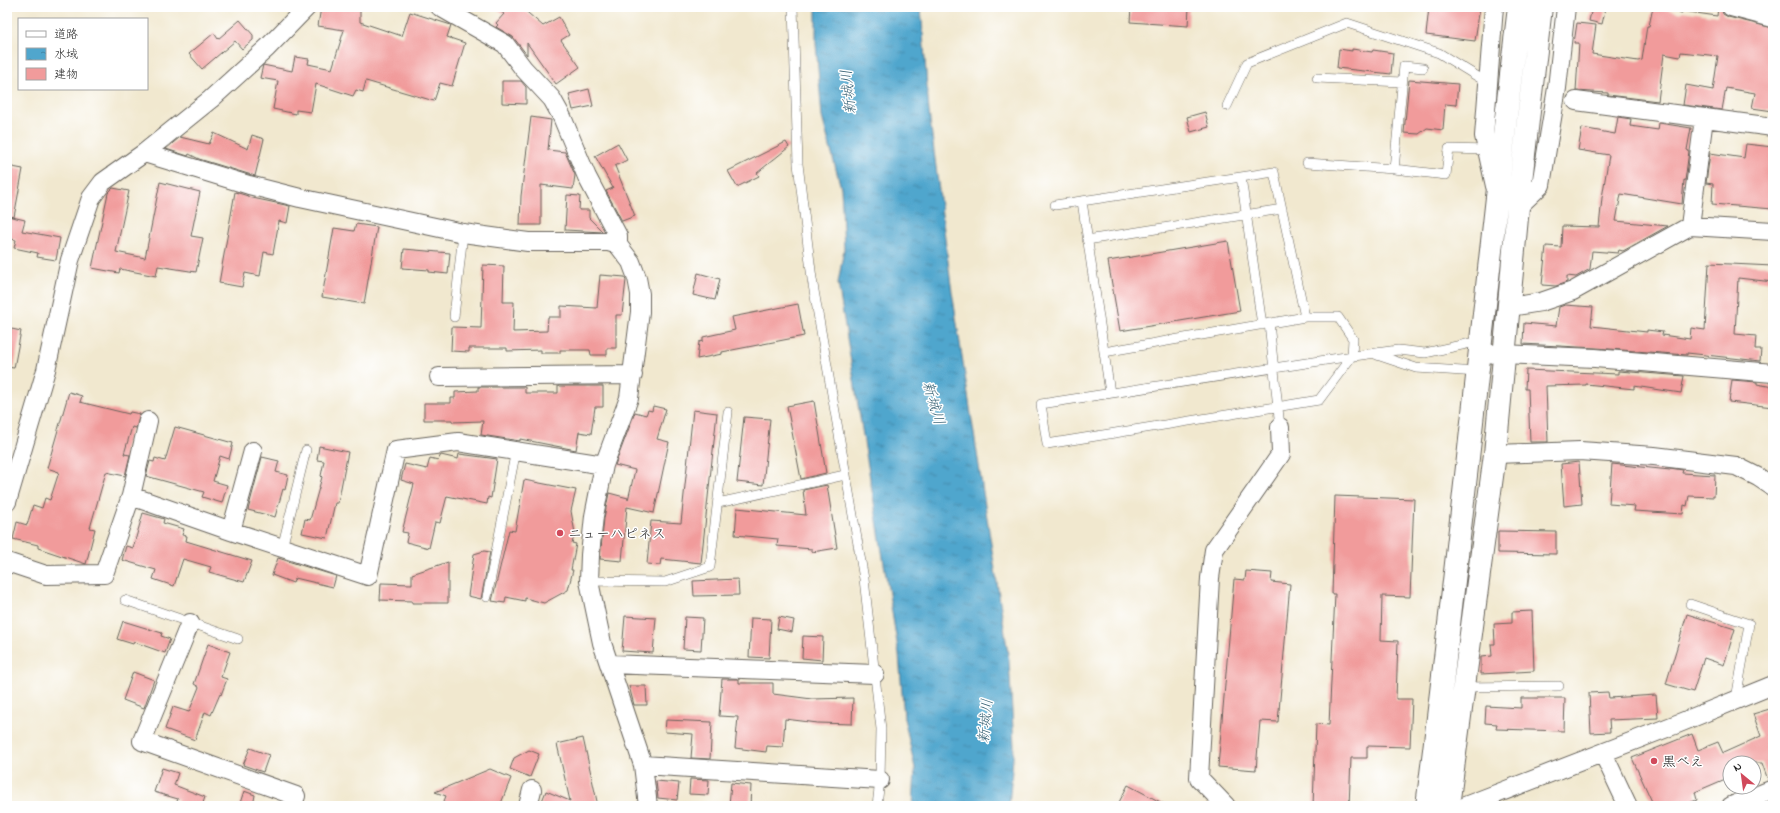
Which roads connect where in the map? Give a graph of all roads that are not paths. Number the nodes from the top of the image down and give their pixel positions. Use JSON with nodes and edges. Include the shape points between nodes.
{"nodes":[{"id":1,"x":307,"y":7,"type":"edge"},
{"id":2,"x":440,"y":7,"type":"edge"},
{"id":3,"x":793,"y":7,"type":"edge"},
{"id":4,"x":1494,"y":7,"type":"edge"},
{"id":5,"x":1519,"y":7,"type":"edge"},
{"id":6,"x":1541,"y":7,"type":"edge"},
{"id":7,"x":1731,"y":7,"type":"edge"},
{"id":8,"x":1568,"y":8,"type":"edge"},
{"id":9,"x":1773,"y":18,"type":"edge"},
{"id":10,"x":1423,"y":68,"type":"dead end"},
{"id":11,"x":1316,"y":78,"type":"dead end"},
{"id":12,"x":1402,"y":82,"type":"junction"},
{"id":13,"x":1488,"y":83,"type":"junction"},
{"id":14,"x":1576,"y":101,"type":"dead end"},
{"id":15,"x":1227,"y":106,"type":"dead end"},
{"id":16,"x":1704,"y":118,"type":"junction"},
{"id":17,"x":1773,"y":127,"type":"edge"},
{"id":18,"x":1487,"y":150,"type":"junction"},
{"id":19,"x":144,"y":153,"type":"junction"},
{"id":20,"x":1307,"y":163,"type":"dead end"},
{"id":21,"x":1394,"y":169,"type":"junction"},
{"id":22,"x":1241,"y":177,"type":"junction"},
{"id":23,"x":1497,"y":195,"type":"junction"},
{"id":24,"x":1082,"y":201,"type":"junction"},
{"id":25,"x":1055,"y":205,"type":"dead end"},
{"id":26,"x":1518,"y":206,"type":"junction"},
{"id":27,"x":1282,"y":210,"type":"junction"},
{"id":28,"x":1246,"y":215,"type":"junction"},
{"id":29,"x":1690,"y":226,"type":"junction"},
{"id":30,"x":1773,"y":231,"type":"edge"},
{"id":31,"x":462,"y":232,"type":"junction"},
{"id":32,"x":1087,"y":240,"type":"junction"},
{"id":33,"x":618,"y":245,"type":"junction"},
{"id":34,"x":1510,"y":307,"type":"junction"},
{"id":35,"x":454,"y":317,"type":"dead end"},
{"id":36,"x":1304,"y":317,"type":"junction"},
{"id":37,"x":1266,"y":324,"type":"junction"},
{"id":38,"x":1104,"y":352,"type":"junction"},
{"id":39,"x":1376,"y":354,"type":"junction"},
{"id":40,"x":1505,"y":354,"type":"junction"},
{"id":41,"x":1480,"y":355,"type":"junction"},
{"id":42,"x":1352,"y":356,"type":"junction"},
{"id":43,"x":1274,"y":367,"type":"junction"},
{"id":44,"x":1773,"y":373,"type":"edge"},
{"id":45,"x":633,"y":375,"type":"junction"},
{"id":46,"x":439,"y":377,"type":"dead end"},
{"id":47,"x":1110,"y":393,"type":"junction"},
{"id":48,"x":1278,"y":406,"type":"junction"},
{"id":49,"x":728,"y":412,"type":"dead end"},
{"id":50,"x":148,"y":421,"type":"dead end"},
{"id":51,"x":1280,"y":428,"type":"joint"},
{"id":52,"x":306,"y":450,"type":"dead end"},
{"id":53,"x":516,"y":450,"type":"junction"},
{"id":54,"x":253,"y":451,"type":"dead end"},
{"id":55,"x":1495,"y":454,"type":"junction"},
{"id":56,"x":604,"y":465,"type":"junction"},
{"id":57,"x":845,"y":475,"type":"junction"},
{"id":58,"x":1773,"y":487,"type":"edge"},
{"id":59,"x":131,"y":496,"type":"junction"},
{"id":60,"x":7,"y":502,"type":"edge"},
{"id":61,"x":718,"y":503,"type":"junction"},
{"id":62,"x":231,"y":531,"type":"junction"},
{"id":63,"x":282,"y":548,"type":"junction"},
{"id":64,"x":7,"y":562,"type":"edge"},
{"id":65,"x":589,"y":581,"type":"junction"},
{"id":66,"x":487,"y":597,"type":"dead end"},
{"id":67,"x":124,"y":600,"type":"dead end"},
{"id":68,"x":1690,"y":604,"type":"dead end"},
{"id":69,"x":190,"y":623,"type":"junction"},
{"id":70,"x":238,"y":639,"type":"dead end"},
{"id":71,"x":609,"y":664,"type":"junction"},
{"id":72,"x":875,"y":674,"type":"junction"},
{"id":73,"x":1773,"y":685,"type":"edge"},
{"id":74,"x":1559,"y":686,"type":"dead end"},
{"id":75,"x":1463,"y":688,"type":"junction"},
{"id":76,"x":1736,"y":699,"type":"junction"},
{"id":77,"x":1603,"y":753,"type":"junction"},
{"id":78,"x":643,"y":765,"type":"junction"},
{"id":79,"x":880,"y":780,"type":"junction"},
{"id":80,"x":1773,"y":790,"type":"edge"},
{"id":81,"x":292,"y":806,"type":"edge"},
{"id":82,"x":648,"y":806,"type":"edge"},
{"id":83,"x":877,"y":806,"type":"edge"},
{"id":84,"x":1226,"y":806,"type":"edge"},
{"id":85,"x":1427,"y":806,"type":"edge"},
{"id":86,"x":1448,"y":806,"type":"edge"},
{"id":87,"x":1465,"y":806,"type":"edge"},
{"id":88,"x":1628,"y":806,"type":"edge"},
{"id":89,"x":1731,"y":806,"type":"edge"}],
"edges":[{"from":1,"to":19,"type":"street","via":[[211,99]]},
{"from":2,"to":33,"type":"street","via":[[505,44],[523,68],[552,98],[587,177],[618,236]]},
{"from":3,"to":57,"type":"lane","via":[[798,164],[812,279]]},
{"from":4,"to":13,"type":"street"},
{"from":5,"to":23,"type":"street"},
{"from":6,"to":26,"type":"street"},
{"from":7,"to":9,"type":"street"},
{"from":8,"to":26,"type":"street","via":[[1541,185]]},
{"from":10,"to":12,"type":"lane","via":[[1404,66]]},
{"from":11,"to":12,"type":"lane"},
{"from":12,"to":21,"type":"lane"},
{"from":13,"to":15,"type":"lane","via":[[1439,54],[1347,23],[1247,63]]},
{"from":13,"to":18,"type":"street","via":[[1484,136]]},
{"from":14,"to":16,"type":"street"},
{"from":16,"to":17,"type":"street"},
{"from":16,"to":29,"type":"street"},
{"from":18,"to":21,"type":"lane","via":[[1450,149],[1446,175]]},
{"from":18,"to":23,"type":"street"},
{"from":19,"to":31,"type":"street","via":[[300,198]]},
{"from":19,"to":60,"type":"street","via":[[102,182],[91,198],[70,260],[46,370]]},
{"from":20,"to":21,"type":"lane"},
{"from":22,"to":24,"type":"lane"},
{"from":22,"to":27,"type":"lane","via":[[1274,172]]},
{"from":22,"to":28,"type":"lane"},
{"from":23,"to":41,"type":"street"},
{"from":24,"to":25,"type":"lane"},
{"from":24,"to":32,"type":"lane"},
{"from":26,"to":34,"type":"street"},
{"from":27,"to":28,"type":"lane"},
{"from":27,"to":36,"type":"lane"},
{"from":28,"to":32,"type":"lane"},
{"from":28,"to":37,"type":"lane"},
{"from":29,"to":30,"type":"street"},
{"from":29,"to":34,"type":"street","via":[[1573,291],[1541,302]]},
{"from":31,"to":33,"type":"street","via":[[528,242],[608,242]]},
{"from":31,"to":35,"type":"lane"},
{"from":32,"to":38,"type":"lane"},
{"from":33,"to":45,"type":"street","via":[[631,262],[640,294]]},
{"from":34,"to":40,"type":"street"},
{"from":36,"to":37,"type":"lane"},
{"from":36,"to":42,"type":"lane","via":[[1338,317],[1353,339]]},
{"from":37,"to":38,"type":"lane"},
{"from":37,"to":43,"type":"lane"},
{"from":38,"to":47,"type":"lane"},
{"from":39,"to":41,"type":"lane","via":[[1398,350]]},
{"from":39,"to":41,"type":"lane","via":[[1416,368]]},
{"from":39,"to":42,"type":"lane"},
{"from":40,"to":41,"type":"street"},
{"from":40,"to":44,"type":"street","via":[[1603,358]]},
{"from":40,"to":55,"type":"street"},
{"from":41,"to":85,"type":"street","via":[[1449,636]]},
{"from":42,"to":43,"type":"lane"},
{"from":42,"to":48,"type":"lane","via":[[1319,400]]},
{"from":43,"to":47,"type":"lane"},
{"from":43,"to":48,"type":"lane"},
{"from":45,"to":46,"type":"street"},
{"from":45,"to":56,"type":"street","via":[[629,398]]},
{"from":47,"to":48,"type":"lane","via":[[1041,404],[1047,444]]},
{"from":48,"to":51,"type":"lane"},
{"from":49,"to":61,"type":"lane"},
{"from":50,"to":59,"type":"street"},
{"from":51,"to":84,"type":"street","via":[[1281,454],[1214,550],[1210,578],[1199,778]]},
{"from":52,"to":63,"type":"lane"},
{"from":53,"to":56,"type":"street"},
{"from":53,"to":63,"type":"street","via":[[458,442],[396,450],[368,576]]},
{"from":53,"to":66,"type":"lane"},
{"from":54,"to":62,"type":"street"},
{"from":55,"to":58,"type":"street","via":[[1580,451],[1654,456],[1736,466]]},
{"from":55,"to":75,"type":"street"},
{"from":56,"to":65,"type":"street","via":[[594,516]]},
{"from":57,"to":61,"type":"lane"},
{"from":57,"to":72,"type":"lane","via":[[864,579]]},
{"from":59,"to":62,"type":"street"},
{"from":59,"to":64,"type":"street","via":[[104,574],[46,575]]},
{"from":61,"to":65,"type":"lane","via":[[710,567],[665,582]]},
{"from":62,"to":63,"type":"street"},
{"from":65,"to":71,"type":"street"},
{"from":67,"to":69,"type":"lane"},
{"from":68,"to":76,"type":"lane","via":[[1749,624]]},
{"from":69,"to":70,"type":"lane"},
{"from":69,"to":81,"type":"street","via":[[142,741],[296,796]]},
{"from":71,"to":72,"type":"street"},
{"from":71,"to":78,"type":"street"},
{"from":72,"to":79,"type":"lane","via":[[881,729]]},
{"from":73,"to":76,"type":"street"},
{"from":74,"to":75,"type":"lane"},
{"from":75,"to":86,"type":"street"},
{"from":76,"to":77,"type":"street"},
{"from":77,"to":87,"type":"street"},
{"from":77,"to":88,"type":"street"},
{"from":78,"to":79,"type":"street"},
{"from":78,"to":82,"type":"street"},
{"from":79,"to":83,"type":"lane"},
{"from":80,"to":89,"type":"street"}]}
